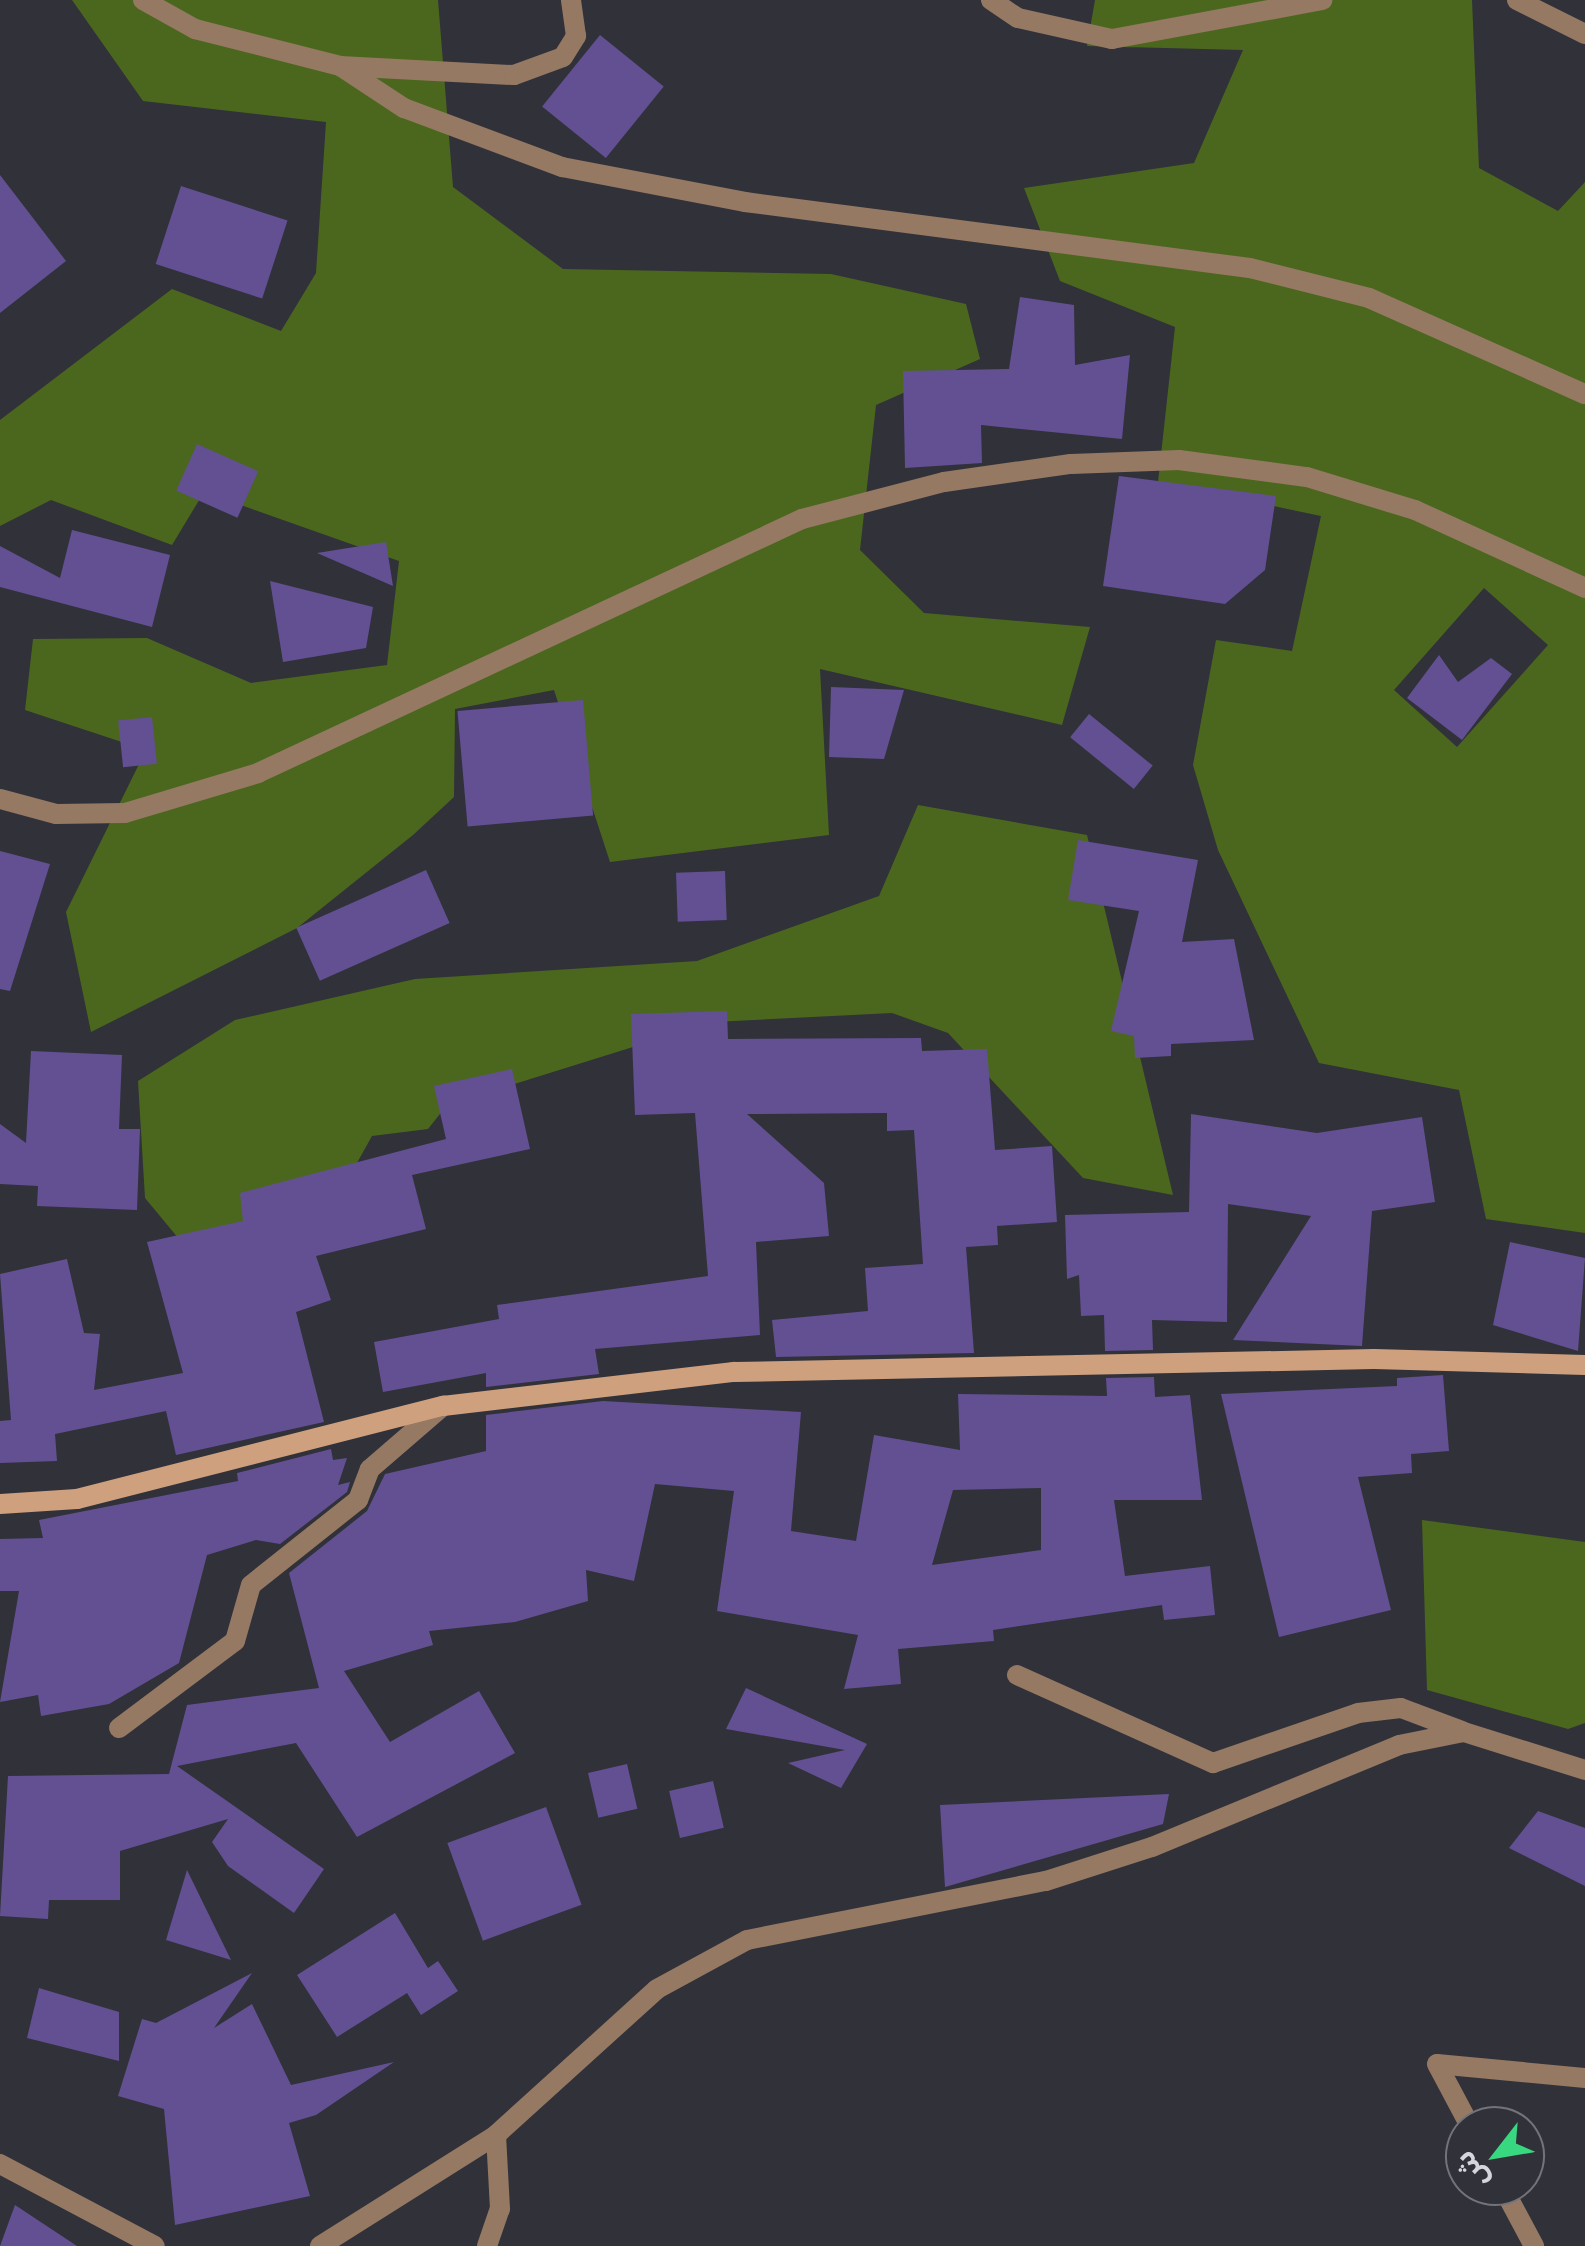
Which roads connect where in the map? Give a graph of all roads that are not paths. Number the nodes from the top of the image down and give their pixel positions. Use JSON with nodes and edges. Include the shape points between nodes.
{"nodes":[{"id":1,"x":143,"y":0,"type":"edge"},
{"id":2,"x":571,"y":0,"type":"edge"},
{"id":3,"x":991,"y":0,"type":"edge"},
{"id":4,"x":1322,"y":0,"type":"edge"},
{"id":5,"x":1517,"y":0,"type":"edge"},
{"id":6,"x":1585,"y":34,"type":"edge"},
{"id":7,"x":340,"y":66,"type":"junction"},
{"id":8,"x":1585,"y":394,"type":"edge"},
{"id":9,"x":1585,"y":588,"type":"edge"},
{"id":10,"x":0,"y":799,"type":"edge"},
{"id":11,"x":1585,"y":1365,"type":"edge"},
{"id":12,"x":443,"y":1406,"type":"junction"},
{"id":13,"x":0,"y":1504,"type":"edge"},
{"id":14,"x":1017,"y":1675,"type":"dead end"},
{"id":15,"x":119,"y":1728,"type":"dead end"},
{"id":16,"x":1464,"y":1732,"type":"junction"},
{"id":17,"x":1585,"y":1770,"type":"edge"},
{"id":18,"x":1585,"y":2078,"type":"edge"},
{"id":19,"x":1459,"y":2106,"type":"edge"},
{"id":20,"x":496,"y":2135,"type":"junction"},
{"id":21,"x":0,"y":2164,"type":"edge"},
{"id":22,"x":1513,"y":2206,"type":"edge"},
{"id":23,"x":155,"y":2246,"type":"edge"},
{"id":24,"x":320,"y":2246,"type":"edge"},
{"id":25,"x":486,"y":2246,"type":"edge"},
{"id":26,"x":1534,"y":2246,"type":"edge"}],
"edges":[{"from":1,"to":7,"type":"street","via":[[195,29]]},
{"from":2,"to":7,"type":"street","via":[[576,36],[542,72]]},
{"from":3,"to":4,"type":"street","via":[[1018,18],[1112,39]]},
{"from":5,"to":6,"type":"street"},
{"from":7,"to":8,"type":"street","via":[[418,115],[562,168],[745,202],[1250,268],[1370,298]]},
{"from":9,"to":10,"type":"street","via":[[1415,510],[1307,477],[1180,460],[1070,464],[944,482],[802,519],[258,774],[125,813],[56,814]]},
{"from":11,"to":12,"type":"main road","via":[[1374,1359],[734,1372]]},
{"from":12,"to":13,"type":"main road","via":[[77,1499]]},
{"from":12,"to":15,"type":"street","via":[[370,1469],[358,1500],[251,1585],[235,1641]]},
{"from":14,"to":16,"type":"street","via":[[1214,1764],[1358,1712],[1401,1708]]},
{"from":16,"to":17,"type":"street"},
{"from":16,"to":20,"type":"street","via":[[1399,1745],[1152,1847],[1046,1880],[748,1940],[657,1989]]},
{"from":18,"to":19,"type":"street","via":[[1437,2064]]},
{"from":20,"to":24,"type":"street"},
{"from":20,"to":25,"type":"street","via":[[500,2208]]},
{"from":21,"to":23,"type":"street"},
{"from":22,"to":26,"type":"street"}]}
